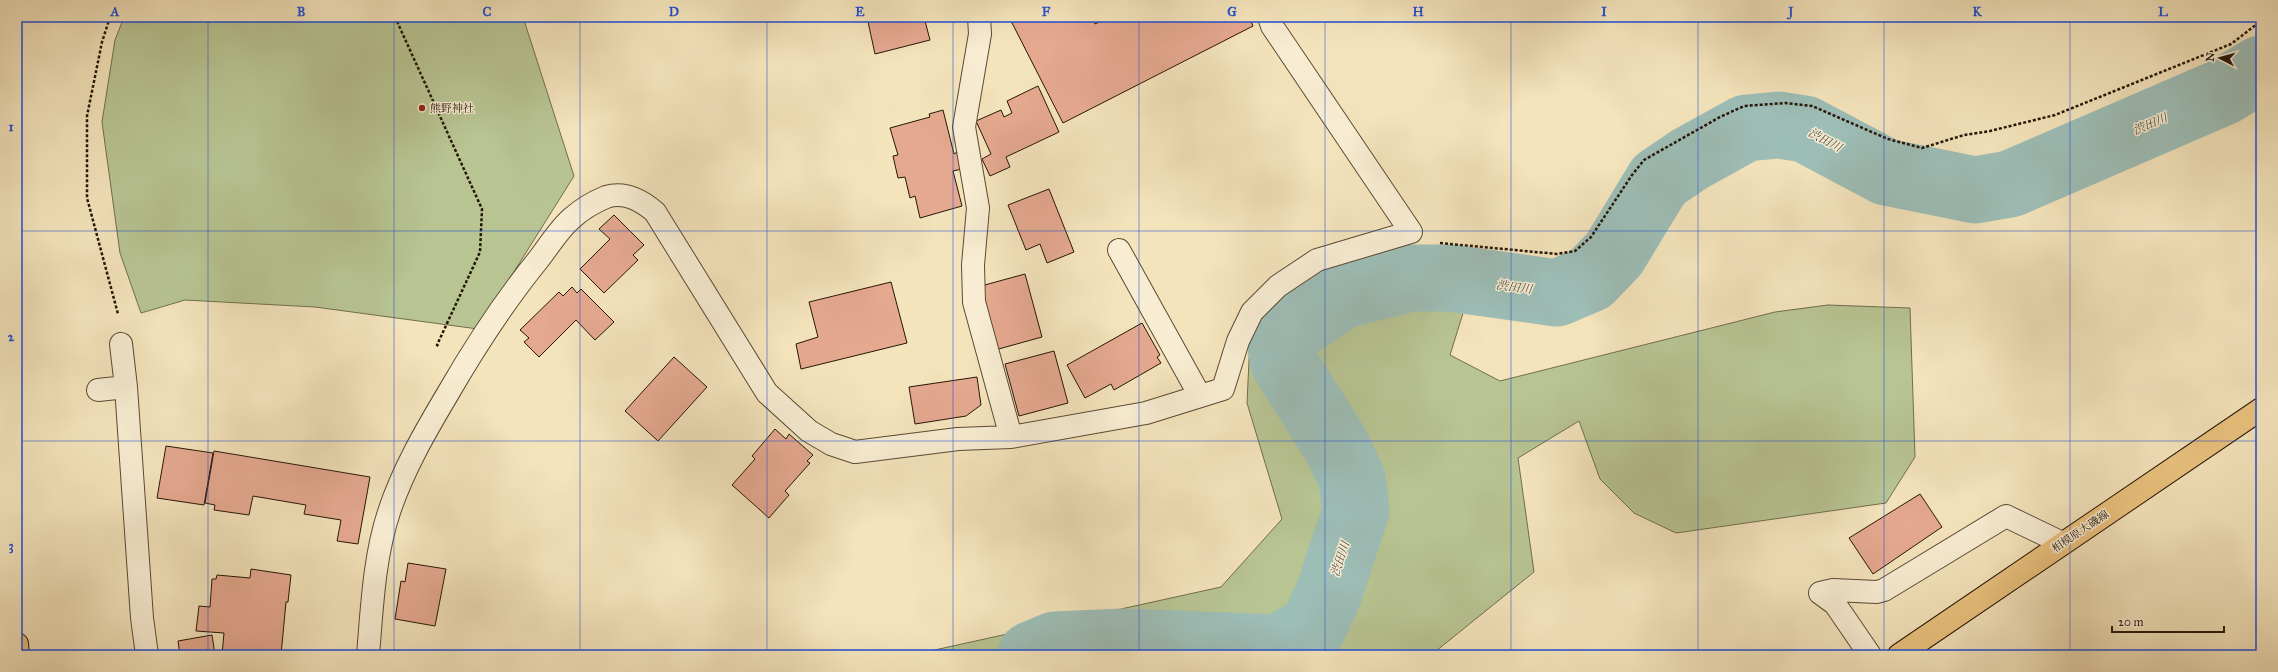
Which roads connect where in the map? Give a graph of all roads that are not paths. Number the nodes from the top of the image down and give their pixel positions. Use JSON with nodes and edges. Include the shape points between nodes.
{"nodes":[{"id":1,"x":979,"y":17,"type":"edge"},
{"id":2,"x":1269,"y":17,"type":"edge"},
{"id":3,"x":1119,"y":250,"type":"dead end"},
{"id":4,"x":121,"y":344,"type":"road end"},
{"id":5,"x":126,"y":387,"type":"junction"},
{"id":6,"x":98,"y":390,"type":"dead end"},
{"id":7,"x":1200,"y":396,"type":"junction"},
{"id":8,"x":2261,"y":409,"type":"edge"},
{"id":9,"x":1011,"y":437,"type":"junction"},
{"id":10,"x":2062,"y":543,"type":"junction"},
{"id":11,"x":17,"y":644,"type":"edge"},
{"id":12,"x":18,"y":655,"type":"edge"},
{"id":13,"x":147,"y":655,"type":"edge"},
{"id":14,"x":368,"y":655,"type":"edge"},
{"id":15,"x":1870,"y":655,"type":"edge"},
{"id":16,"x":1899,"y":655,"type":"edge"}],
"edges":[{"from":1,"to":9,"type":"street","via":[[980,34],[964,127],[978,208],[973,265],[974,302]]},
{"from":2,"to":7,"type":"street","via":[[1272,26],[1411,232],[1317,260],[1278,286],[1252,312],[1238,341],[1223,389]]},
{"from":3,"to":7,"type":"street"},
{"from":4,"to":5,"type":"street"},
{"from":5,"to":6,"type":"street"},
{"from":5,"to":13,"type":"street","via":[[133,508]]},
{"from":7,"to":9,"type":"street","via":[[1146,413]]},
{"from":8,"to":10,"type":"main road","name":"相模原大磯線"},
{"from":9,"to":14,"type":"street","via":[[958,439],[854,452],[831,444],[809,431],[767,394],[655,212],[640,199],[623,195],[607,197],[585,207],[571,218],[517,286],[466,362],[403,476],[389,513],[375,580]]},
{"from":10,"to":15,"type":"street","via":[[2006,516],[1884,590],[1833,590],[1820,593],[1835,604]]},
{"from":10,"to":16,"type":"main road","name":"相模原大磯線"},
{"from":11,"to":12,"type":"main road"}]}
